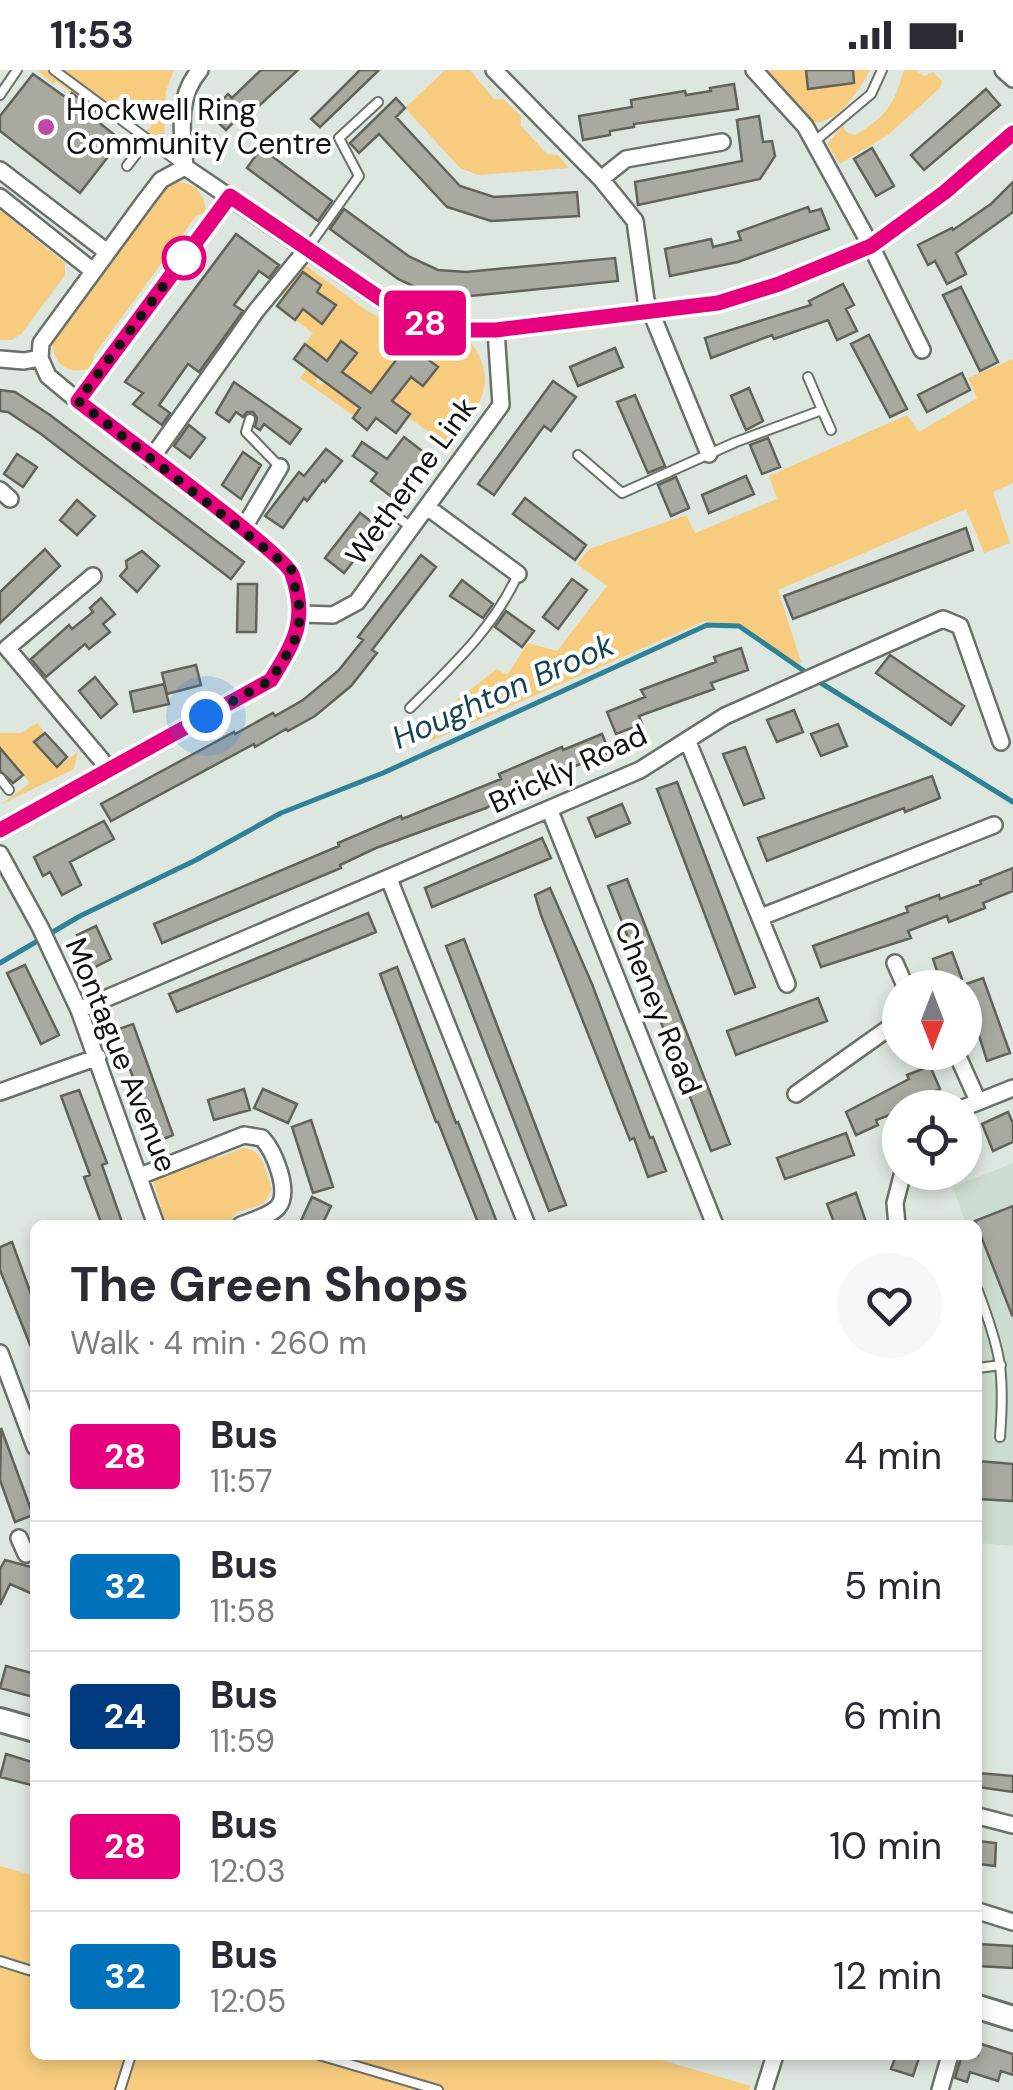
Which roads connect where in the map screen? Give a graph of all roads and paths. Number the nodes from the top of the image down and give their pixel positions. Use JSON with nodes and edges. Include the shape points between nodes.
{"nodes":[{"id":1,"x":17,"y":70,"type":"edge"},
{"id":2,"x":54,"y":70,"type":"edge"},
{"id":3,"x":200,"y":70,"type":"edge"},
{"id":4,"x":494,"y":70,"type":"edge"},
{"id":5,"x":754,"y":70,"type":"edge"},
{"id":6,"x":882,"y":70,"type":"edge"},
{"id":7,"x":1003,"y":70,"type":"edge"},
{"id":8,"x":1013,"y":80,"type":"edge"},
{"id":9,"x":0,"y":95,"type":"edge"},
{"id":10,"x":378,"y":102,"type":"dead end"},
{"id":11,"x":1013,"y":133,"type":"edge"},
{"id":12,"x":146,"y":140,"type":"junction"},
{"id":13,"x":722,"y":142,"type":"dead end"},
{"id":14,"x":814,"y":142,"type":"junction"},
{"id":15,"x":127,"y":166,"type":"dead end"},
{"id":16,"x":185,"y":167,"type":"junction"},
{"id":17,"x":0,"y":170,"type":"edge"},
{"id":18,"x":601,"y":179,"type":"junction"},
{"id":19,"x":0,"y":196,"type":"edge"},
{"id":20,"x":230,"y":196,"type":"junction"},
{"id":21,"x":871,"y":246,"type":"junction"},
{"id":22,"x":307,"y":249,"type":"junction"},
{"id":23,"x":107,"y":252,"type":"junction"},
{"id":24,"x":92,"y":271,"type":"junction"},
{"id":25,"x":651,"y":313,"type":"junction"},
{"id":26,"x":496,"y":330,"type":"junction"},
{"id":27,"x":922,"y":350,"type":"dead end"},
{"id":28,"x":0,"y":358,"type":"edge"},
{"id":29,"x":40,"y":358,"type":"junction"},
{"id":30,"x":808,"y":376,"type":"dead end"},
{"id":31,"x":78,"y":401,"type":"junction"},
{"id":32,"x":822,"y":410,"type":"junction"},
{"id":33,"x":250,"y":418,"type":"dead end"},
{"id":34,"x":831,"y":430,"type":"dead end"},
{"id":35,"x":709,"y":454,"type":"junction"},
{"id":36,"x":578,"y":455,"type":"dead end"},
{"id":37,"x":151,"y":459,"type":"junction"},
{"id":38,"x":280,"y":467,"type":"joint"},
{"id":39,"x":427,"y":507,"type":"junction"},
{"id":40,"x":396,"y":516,"type":"dead end"},
{"id":41,"x":412,"y":528,"type":"junction"},
{"id":42,"x":242,"y":529,"type":"junction"},
{"id":43,"x":518,"y":574,"type":"joint"},
{"id":44,"x":92,"y":576,"type":"dead end"},
{"id":45,"x":301,"y":614,"type":"junction"},
{"id":46,"x":410,"y":708,"type":"dead end"},
{"id":47,"x":688,"y":742,"type":"junction"},
{"id":48,"x":1001,"y":742,"type":"dead end"},
{"id":49,"x":109,"y":770,"type":"junction"},
{"id":50,"x":0,"y":778,"type":"edge"},
{"id":51,"x":9,"y":790,"type":"dead end"},
{"id":52,"x":550,"y":811,"type":"junction"},
{"id":53,"x":994,"y":825,"type":"dead end"},
{"id":54,"x":0,"y":830,"type":"edge"},
{"id":55,"x":0,"y":854,"type":"edge"},
{"id":56,"x":389,"y":879,"type":"junction"},
{"id":57,"x":760,"y":917,"type":"junction"},
{"id":58,"x":895,"y":963,"type":"dead end"},
{"id":59,"x":898,"y":970,"type":"edge"},
{"id":60,"x":787,"y":984,"type":"dead end"},
{"id":61,"x":79,"y":1010,"type":"junction"},
{"id":62,"x":882,"y":1033,"type":"edge"},
{"id":63,"x":98,"y":1057,"type":"junction"},
{"id":64,"x":1013,"y":1088,"type":"edge"},
{"id":65,"x":0,"y":1092,"type":"edge"},
{"id":66,"x":796,"y":1094,"type":"dead end"},
{"id":67,"x":982,"y":1100,"type":"edge"},
{"id":68,"x":140,"y":1176,"type":"junction"},
{"id":69,"x":898,"y":1190,"type":"edge"},
{"id":70,"x":154,"y":1220,"type":"edge"},
{"id":71,"x":253,"y":1220,"type":"edge"},
{"id":72,"x":525,"y":1220,"type":"edge"},
{"id":73,"x":713,"y":1220,"type":"edge"},
{"id":74,"x":897,"y":1220,"type":"edge"},
{"id":75,"x":982,"y":1302,"type":"edge"},
{"id":76,"x":0,"y":1353,"type":"edge"},
{"id":77,"x":1001,"y":1364,"type":"junction"},
{"id":78,"x":982,"y":1367,"type":"edge"},
{"id":79,"x":30,"y":1434,"type":"edge"},
{"id":80,"x":1000,"y":1437,"type":"dead end"},
{"id":81,"x":18,"y":1538,"type":"dead end"},
{"id":82,"x":30,"y":1552,"type":"edge"},
{"id":83,"x":0,"y":1720,"type":"edge"},
{"id":84,"x":30,"y":1729,"type":"edge"},
{"id":85,"x":982,"y":1817,"type":"edge"},
{"id":86,"x":1013,"y":1825,"type":"edge"},
{"id":87,"x":982,"y":1911,"type":"edge"},
{"id":88,"x":1013,"y":1922,"type":"edge"},
{"id":89,"x":0,"y":1961,"type":"edge"},
{"id":90,"x":30,"y":1970,"type":"edge"},
{"id":91,"x":982,"y":2008,"type":"edge"},
{"id":92,"x":1013,"y":2018,"type":"edge"},
{"id":93,"x":129,"y":2060,"type":"edge"},
{"id":94,"x":336,"y":2060,"type":"edge"},
{"id":95,"x":773,"y":2060,"type":"edge"},
{"id":96,"x":949,"y":2060,"type":"edge"},
{"id":97,"x":120,"y":2090,"type":"edge"},
{"id":98,"x":438,"y":2090,"type":"edge"},
{"id":99,"x":764,"y":2090,"type":"edge"},
{"id":100,"x":940,"y":2090,"type":"edge"}],
"edges":[{"from":1,"to":9,"type":"lane"},
{"from":2,"to":12,"type":"lane"},
{"from":3,"to":16,"type":"street","via":[[188,83],[181,118]]},
{"from":4,"to":18,"type":"street"},
{"from":5,"to":14,"type":"street"},
{"from":6,"to":14,"type":"lane","via":[[871,94]]},
{"from":7,"to":8,"type":"street"},
{"from":10,"to":22,"type":"lane","via":[[339,138],[359,176]]},
{"from":11,"to":21,"type":"street"},
{"from":12,"to":15,"type":"lane"},
{"from":12,"to":16,"type":"lane"},
{"from":13,"to":18,"type":"street","via":[[626,159]]},
{"from":14,"to":21,"type":"street"},
{"from":16,"to":20,"type":"street"},
{"from":16,"to":23,"type":"street","via":[[161,180]]},
{"from":17,"to":23,"type":"street"},
{"from":18,"to":25,"type":"street","via":[[635,221]]},
{"from":19,"to":24,"type":"street"},
{"from":20,"to":22,"type":"street"},
{"from":20,"to":31,"type":"street"},
{"from":21,"to":25,"type":"street","via":[[718,303]]},
{"from":21,"to":27,"type":"street"},
{"from":22,"to":26,"type":"street","via":[[412,320]]},
{"from":22,"to":37,"type":"street"},
{"from":23,"to":24,"type":"street"},
{"from":24,"to":29,"type":"street","via":[[41,344]]},
{"from":25,"to":26,"type":"street"},
{"from":25,"to":35,"type":"street"},
{"from":26,"to":39,"type":"street","name":"Wetherne Link","via":[[500,405]]},
{"from":28,"to":29,"type":"street"},
{"from":29,"to":31,"type":"street","via":[[48,376]]},
{"from":30,"to":32,"type":"lane"},
{"from":31,"to":37,"type":"street"},
{"from":32,"to":34,"type":"lane"},
{"from":32,"to":35,"type":"lane"},
{"from":33,"to":38,"type":"lane","via":[[246,432]]},
{"from":35,"to":36,"type":"lane","via":[[622,493]]},
{"from":37,"to":42,"type":"street"},
{"from":38,"to":42,"type":"street"},
{"from":39,"to":41,"type":"street","name":"Wetherne Link"},
{"from":39,"to":43,"type":"street"},
{"from":40,"to":41,"type":"lane"},
{"from":41,"to":45,"type":"street","name":"Wetherne Link","via":[[357,602],[333,615]]},
{"from":42,"to":45,"type":"street","via":[[291,569]]},
{"from":43,"to":46,"type":"lane","via":[[473,645]]},
{"from":44,"to":49,"type":"street","via":[[8,648]]},
{"from":45,"to":49,"type":"street","via":[[294,643],[271,680]]},
{"from":47,"to":48,"type":"street","name":"Brickly Road","via":[[725,716],[943,619],[960,626]]},
{"from":47,"to":52,"type":"street","name":"Brickly Road"},
{"from":47,"to":57,"type":"street"},
{"from":49,"to":54,"type":"street"},
{"from":50,"to":51,"type":"lane"},
{"from":52,"to":56,"type":"street","name":"Brickly Road"},
{"from":52,"to":73,"type":"street","name":"Cheney Road"},
{"from":53,"to":57,"type":"street"},
{"from":55,"to":61,"type":"street","name":"Montague Avenue"},
{"from":56,"to":61,"type":"street","name":"Brickly Road"},
{"from":56,"to":72,"type":"street"},
{"from":57,"to":60,"type":"street"},
{"from":58,"to":59,"type":"street"},
{"from":61,"to":63,"type":"street","name":"Montague Avenue"},
{"from":62,"to":66,"type":"street"},
{"from":63,"to":65,"type":"street"},
{"from":63,"to":68,"type":"street","name":"Montague Avenue"},
{"from":64,"to":67,"type":"street"},
{"from":68,"to":70,"type":"street","name":"Montague Avenue"},
{"from":68,"to":71,"type":"street","via":[[244,1135],[262,1138],[283,1192],[276,1210]]},
{"from":69,"to":74,"type":"street"},
{"from":75,"to":77,"type":"lane"},
{"from":76,"to":79,"type":"street"},
{"from":77,"to":78,"type":"lane"},
{"from":77,"to":80,"type":"lane"},
{"from":81,"to":82,"type":"street"},
{"from":83,"to":84,"type":"main road"},
{"from":85,"to":86,"type":"street"},
{"from":87,"to":88,"type":"street"},
{"from":89,"to":90,"type":"lane"},
{"from":91,"to":92,"type":"main road"},
{"from":93,"to":97,"type":"lane"},
{"from":94,"to":98,"type":"lane"},
{"from":95,"to":99,"type":"street"},
{"from":96,"to":100,"type":"street"}]}
